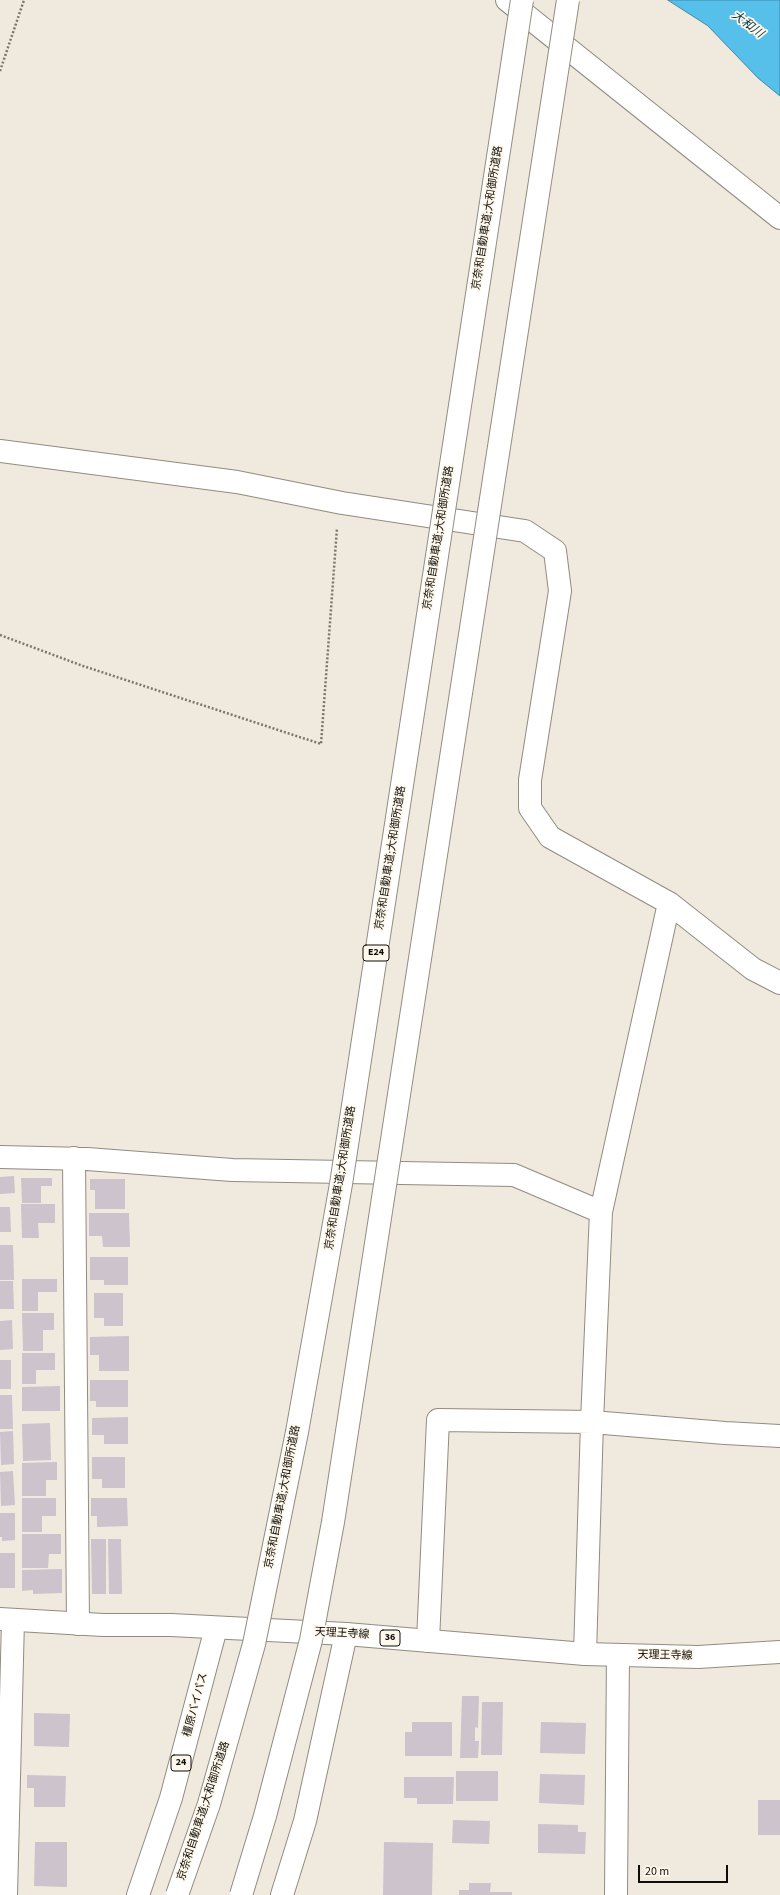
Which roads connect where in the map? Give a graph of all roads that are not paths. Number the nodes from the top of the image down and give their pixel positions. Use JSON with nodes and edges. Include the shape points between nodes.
{"nodes":[{"id":1,"x":507,"y":0,"type":"edge"},
{"id":2,"x":522,"y":0,"type":"edge"},
{"id":3,"x":568,"y":0,"type":"edge"},
{"id":4,"x":780,"y":218,"type":"edge"},
{"id":5,"x":0,"y":451,"type":"edge"},
{"id":6,"x":669,"y":902,"type":"junction"},
{"id":7,"x":780,"y":983,"type":"edge"},
{"id":8,"x":0,"y":1157,"type":"edge"},
{"id":9,"x":74,"y":1158,"type":"junction"},
{"id":10,"x":602,"y":1212,"type":"junction"},
{"id":11,"x":592,"y":1422,"type":"junction"},
{"id":12,"x":780,"y":1436,"type":"edge"},
{"id":13,"x":7,"y":1619,"type":"edge"},
{"id":14,"x":78,"y":1624,"type":"junction"},
{"id":15,"x":216,"y":1628,"type":"junction"},
{"id":16,"x":346,"y":1634,"type":"junction"},
{"id":17,"x":428,"y":1641,"type":"junction"},
{"id":18,"x":780,"y":1652,"type":"edge"},
{"id":19,"x":585,"y":1654,"type":"junction"},
{"id":20,"x":618,"y":1655,"type":"junction"},
{"id":21,"x":6,"y":1895,"type":"edge"},
{"id":22,"x":138,"y":1895,"type":"edge"},
{"id":23,"x":177,"y":1895,"type":"edge"},
{"id":24,"x":241,"y":1895,"type":"edge"},
{"id":25,"x":282,"y":1895,"type":"edge"},
{"id":26,"x":616,"y":1895,"type":"edge"}],
"edges":[{"from":1,"to":4,"type":"main road"},
{"from":2,"to":23,"type":"main road","name":"京奈和自動車道;大和御所道路","number":"E24","bridge":true,"via":[[341,1184],[298,1425],[254,1644],[209,1804]]},
{"from":3,"to":24,"type":"main road","bridge":true,"via":[[333,1522],[311,1640],[265,1816]]},
{"from":5,"to":6,"type":"main road","via":[[237,482],[342,503],[525,531],[554,551],[560,591],[530,780],[530,808],[550,837]]},
{"from":6,"to":7,"type":"main road","via":[[753,969]]},
{"from":6,"to":10,"type":"main road"},
{"from":8,"to":9,"type":"main road"},
{"from":9,"to":10,"type":"main road","via":[[232,1170],[514,1175]]},
{"from":9,"to":14,"type":"main road"},
{"from":10,"to":11,"type":"main road"},
{"from":11,"to":12,"type":"main road"},
{"from":11,"to":17,"type":"main road","via":[[438,1420]]},
{"from":11,"to":19,"type":"main road"},
{"from":13,"to":14,"type":"main road","name":"天理王寺線","number":"36"},
{"from":13,"to":21,"type":"main road"},
{"from":14,"to":15,"type":"main road","name":"天理王寺線","number":"36"},
{"from":15,"to":16,"type":"main road","name":"天理王寺線","number":"36"},
{"from":15,"to":22,"type":"main road","name":"橿原バイパス","number":"24","via":[[172,1798]]},
{"from":16,"to":17,"type":"main road","name":"天理王寺線","number":"36"},
{"from":16,"to":25,"type":"main road","via":[[304,1821]]},
{"from":17,"to":19,"type":"main road","name":"天理王寺線","number":"36"},
{"from":18,"to":20,"type":"main road","name":"天理王寺線","number":"36","via":[[698,1657]]},
{"from":19,"to":20,"type":"main road","name":"天理王寺線","number":"36"},
{"from":20,"to":26,"type":"main road"}]}
